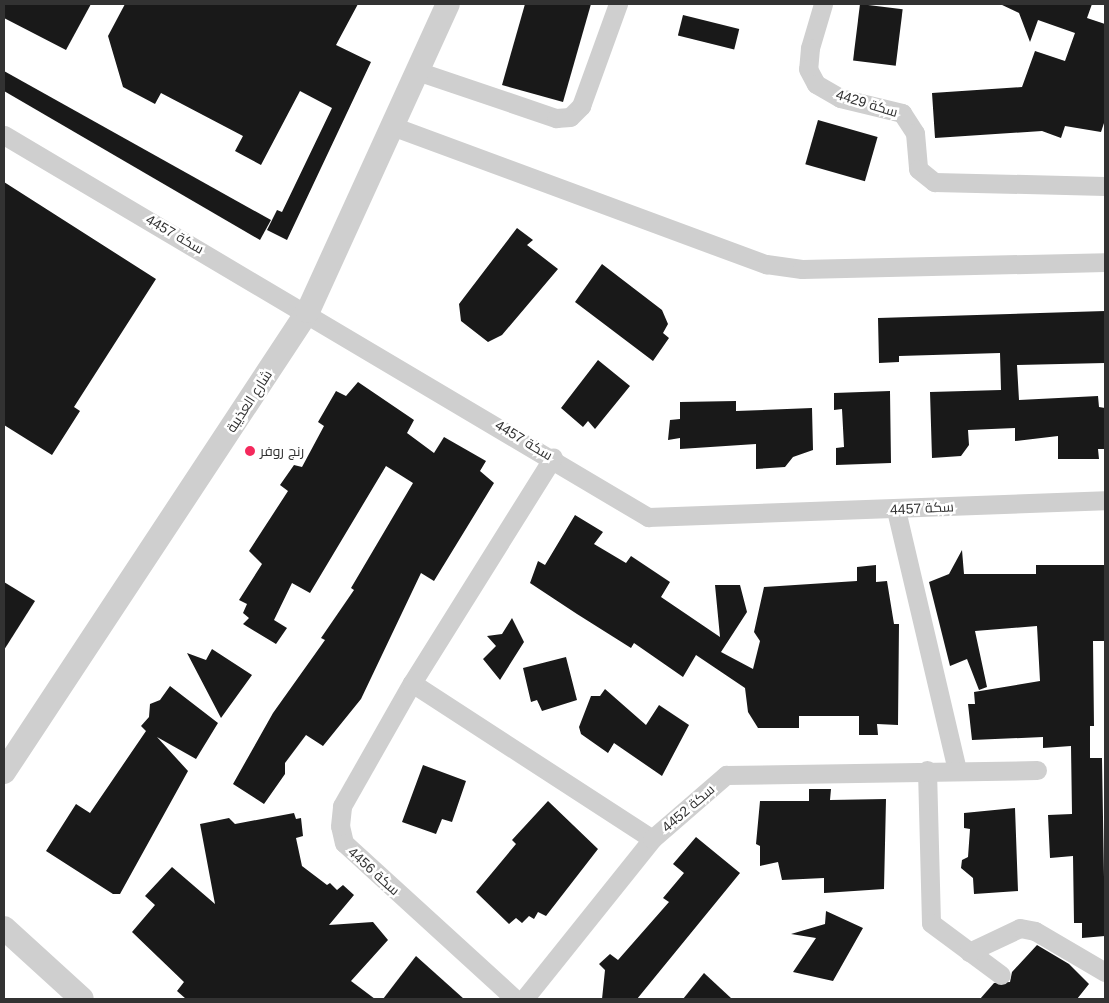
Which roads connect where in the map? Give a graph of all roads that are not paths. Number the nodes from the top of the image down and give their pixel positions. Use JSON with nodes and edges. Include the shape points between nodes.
{"nodes":[{"id":1,"x":448,"y":4,"type":"edge"},
{"id":2,"x":618,"y":4,"type":"edge"},
{"id":3,"x":823,"y":4,"type":"edge"},
{"id":4,"x":417,"y":71,"type":"junction"},
{"id":5,"x":392,"y":126,"type":"junction"},
{"id":6,"x":4,"y":135,"type":"edge"},
{"id":7,"x":1105,"y":186,"type":"edge"},
{"id":8,"x":1105,"y":262,"type":"edge"},
{"id":9,"x":308,"y":311,"type":"junction"},
{"id":10,"x":553,"y":457,"type":"junction"},
{"id":11,"x":1105,"y":500,"type":"edge"},
{"id":12,"x":896,"y":510,"type":"junction"},
{"id":13,"x":412,"y":683,"type":"junction"},
{"id":14,"x":927,"y":770,"type":"junction"},
{"id":15,"x":957,"y":770,"type":"junction"},
{"id":16,"x":1037,"y":770,"type":"dead end"},
{"id":17,"x":4,"y":772,"type":"edge"},
{"id":18,"x":652,"y":839,"type":"junction"},
{"id":19,"x":4,"y":928,"type":"edge"},
{"id":20,"x":969,"y":952,"type":"junction"},
{"id":21,"x":1105,"y":972,"type":"edge"},
{"id":22,"x":1000,"y":975,"type":"dead end"},
{"id":23,"x":82,"y":999,"type":"edge"},
{"id":24,"x":516,"y":999,"type":"edge"},
{"id":25,"x":524,"y":999,"type":"edge"}],
"edges":[{"from":1,"to":4,"type":"street","name":"شارع العذيبة"},
{"from":2,"to":4,"type":"street","via":[[581,106],[570,117],[556,118]]},
{"from":3,"to":7,"type":"street","name":"سكة 4429","via":[[809,55],[808,68],[816,84],[840,98],[902,113],[915,133],[918,169],[934,182]]},
{"from":4,"to":5,"type":"street","name":"شارع العذيبة"},
{"from":5,"to":8,"type":"street","via":[[766,264],[802,269]]},
{"from":5,"to":9,"type":"street","name":"شارع العذيبة"},
{"from":6,"to":9,"type":"street","name":"سكة 4457"},
{"from":9,"to":10,"type":"street","name":"سكة 4457"},
{"from":9,"to":17,"type":"street","name":"شارع العذيبة"},
{"from":10,"to":12,"type":"street","name":"سكة 4457","via":[[648,517]]},
{"from":10,"to":13,"type":"street","name":"سكة 4456"},
{"from":11,"to":12,"type":"street","name":"سكة 4457"},
{"from":12,"to":15,"type":"street"},
{"from":13,"to":18,"type":"street"},
{"from":13,"to":24,"type":"street","name":"سكة 4456","via":[[342,806],[344,843]]},
{"from":14,"to":15,"type":"street","name":"سكة 4452"},
{"from":14,"to":18,"type":"street","name":"سكة 4452","via":[[726,775]]},
{"from":14,"to":20,"type":"street","via":[[931,923]]},
{"from":15,"to":16,"type":"street","name":"سكة 4452"},
{"from":18,"to":25,"type":"street","name":"سكة 4452"},
{"from":19,"to":23,"type":"street"},
{"from":20,"to":21,"type":"street","via":[[1020,928],[1035,931]]},
{"from":20,"to":22,"type":"street"}]}
